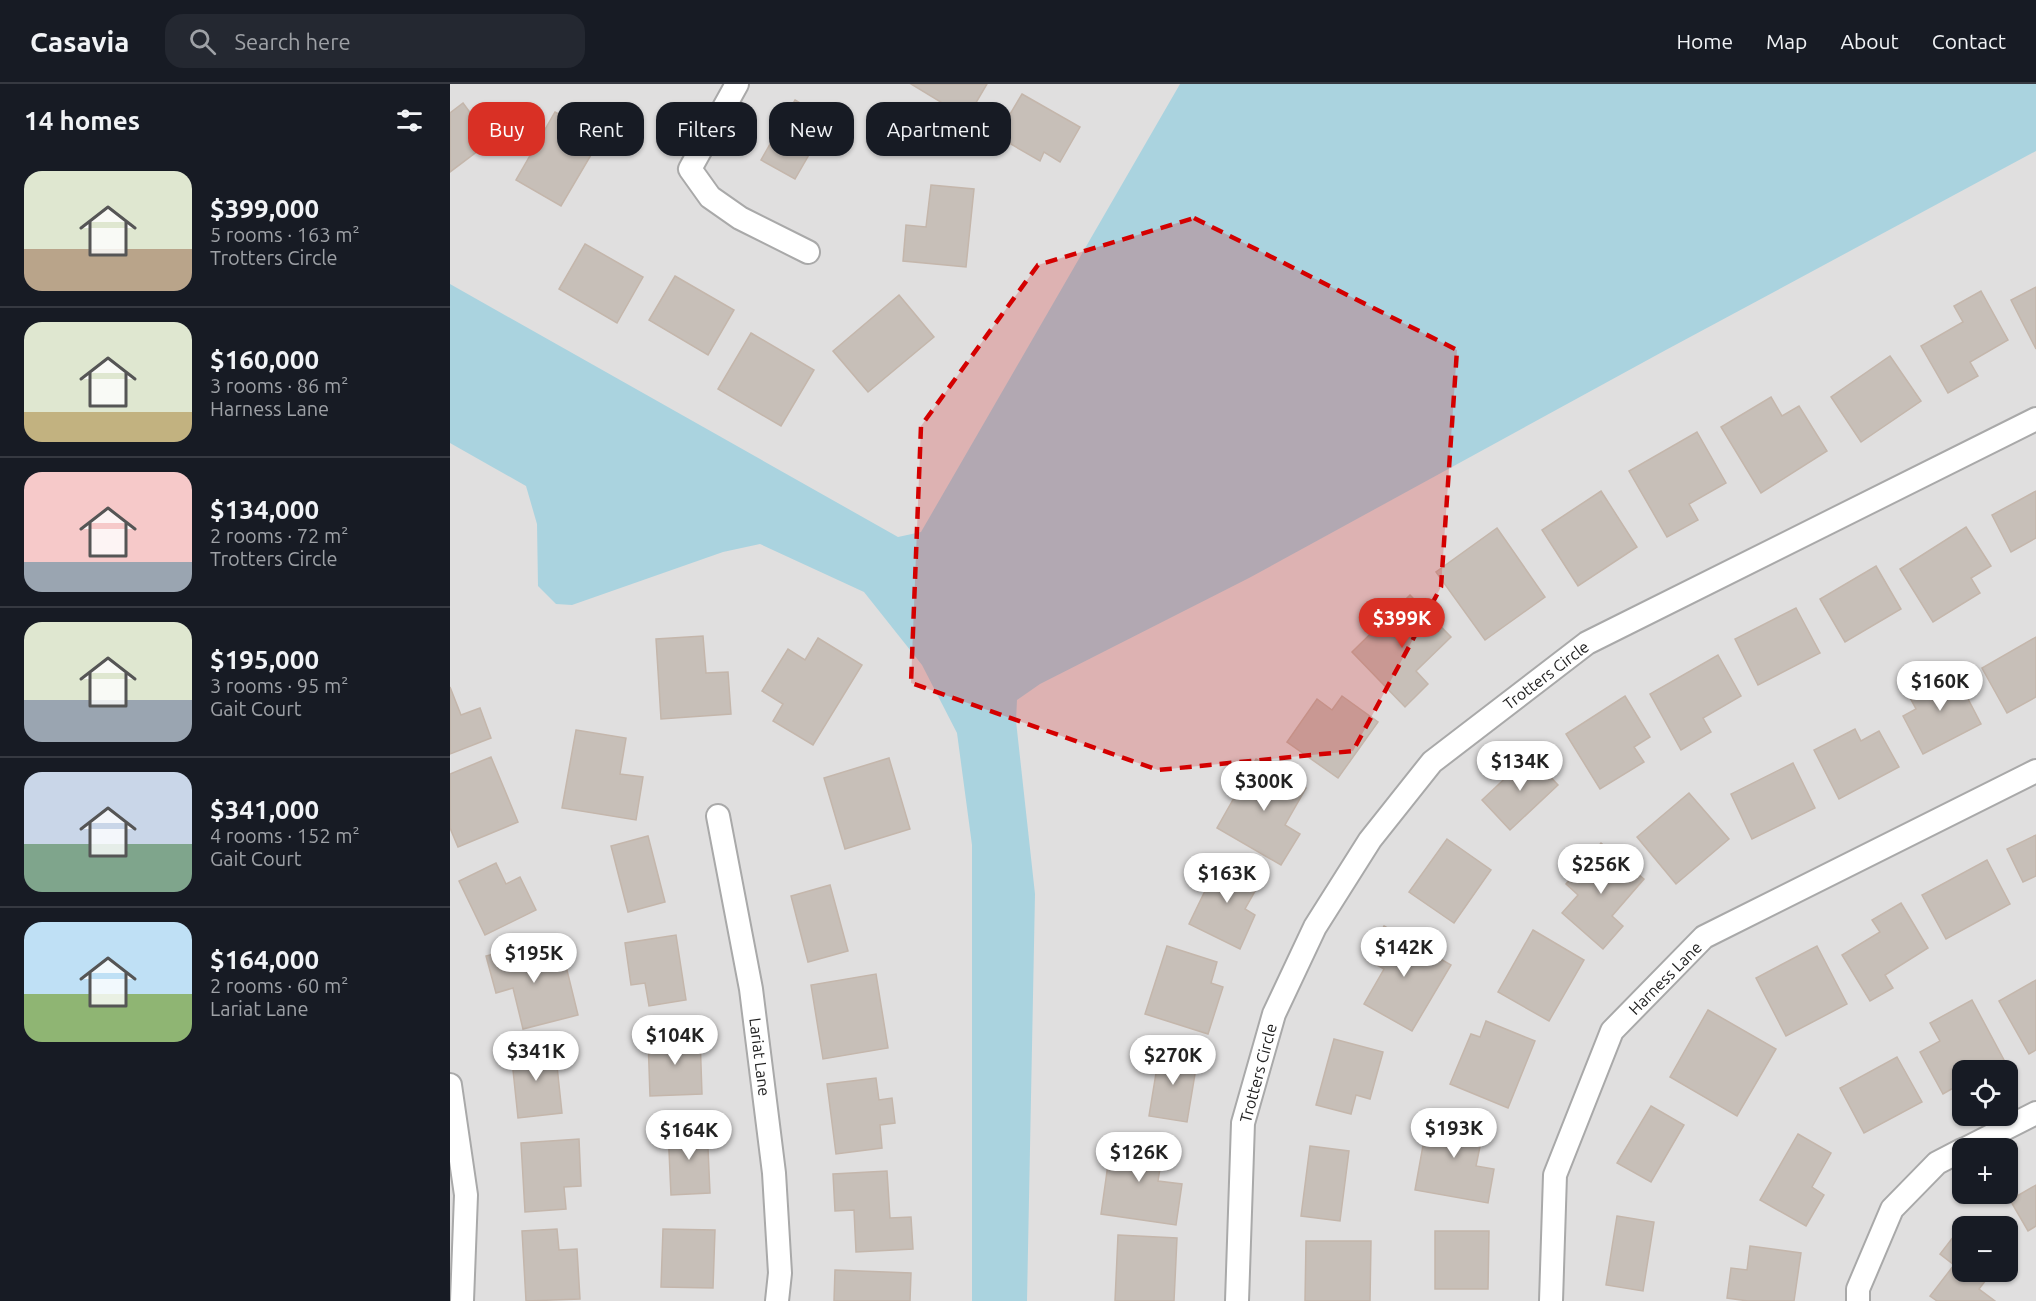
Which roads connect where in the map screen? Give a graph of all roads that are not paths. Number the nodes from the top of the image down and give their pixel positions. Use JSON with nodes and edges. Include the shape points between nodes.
{"nodes":[{"id":1,"x":737,"y":84,"type":"edge"},
{"id":2,"x":808,"y":252,"type":"dead end"},
{"id":3,"x":2036,"y":419,"type":"edge"},
{"id":4,"x":2036,"y":771,"type":"edge"},
{"id":5,"x":718,"y":816,"type":"dead end"},
{"id":6,"x":450,"y":1085,"type":"edge"},
{"id":7,"x":2036,"y":1113,"type":"edge"},
{"id":8,"x":1987,"y":1138,"type":"edge"},
{"id":9,"x":1952,"y":1156,"type":"edge"},
{"id":10,"x":462,"y":1301,"type":"edge"},
{"id":11,"x":777,"y":1301,"type":"edge"},
{"id":12,"x":1237,"y":1301,"type":"edge"},
{"id":13,"x":1551,"y":1301,"type":"edge"},
{"id":14,"x":1858,"y":1301,"type":"edge"}],
"edges":[{"from":1,"to":2,"type":"street","via":[[690,169],[710,197],[740,218]]},
{"from":3,"to":12,"type":"street","name":"Trotters Circle","via":[[1587,643],[1432,762],[1370,840],[1315,927],[1274,1014],[1243,1123]]},
{"from":4,"to":13,"type":"street","name":"Harness Lane","via":[[1704,938],[1612,1031],[1555,1175]]},
{"from":5,"to":11,"type":"street","name":"Lariat Lane","via":[[751,989],[774,1173],[780,1273]]},
{"from":6,"to":10,"type":"street","via":[[466,1195]]},
{"from":7,"to":8,"type":"street"},
{"from":9,"to":14,"type":"street","via":[[1937,1163],[1892,1209],[1858,1289]]}]}
